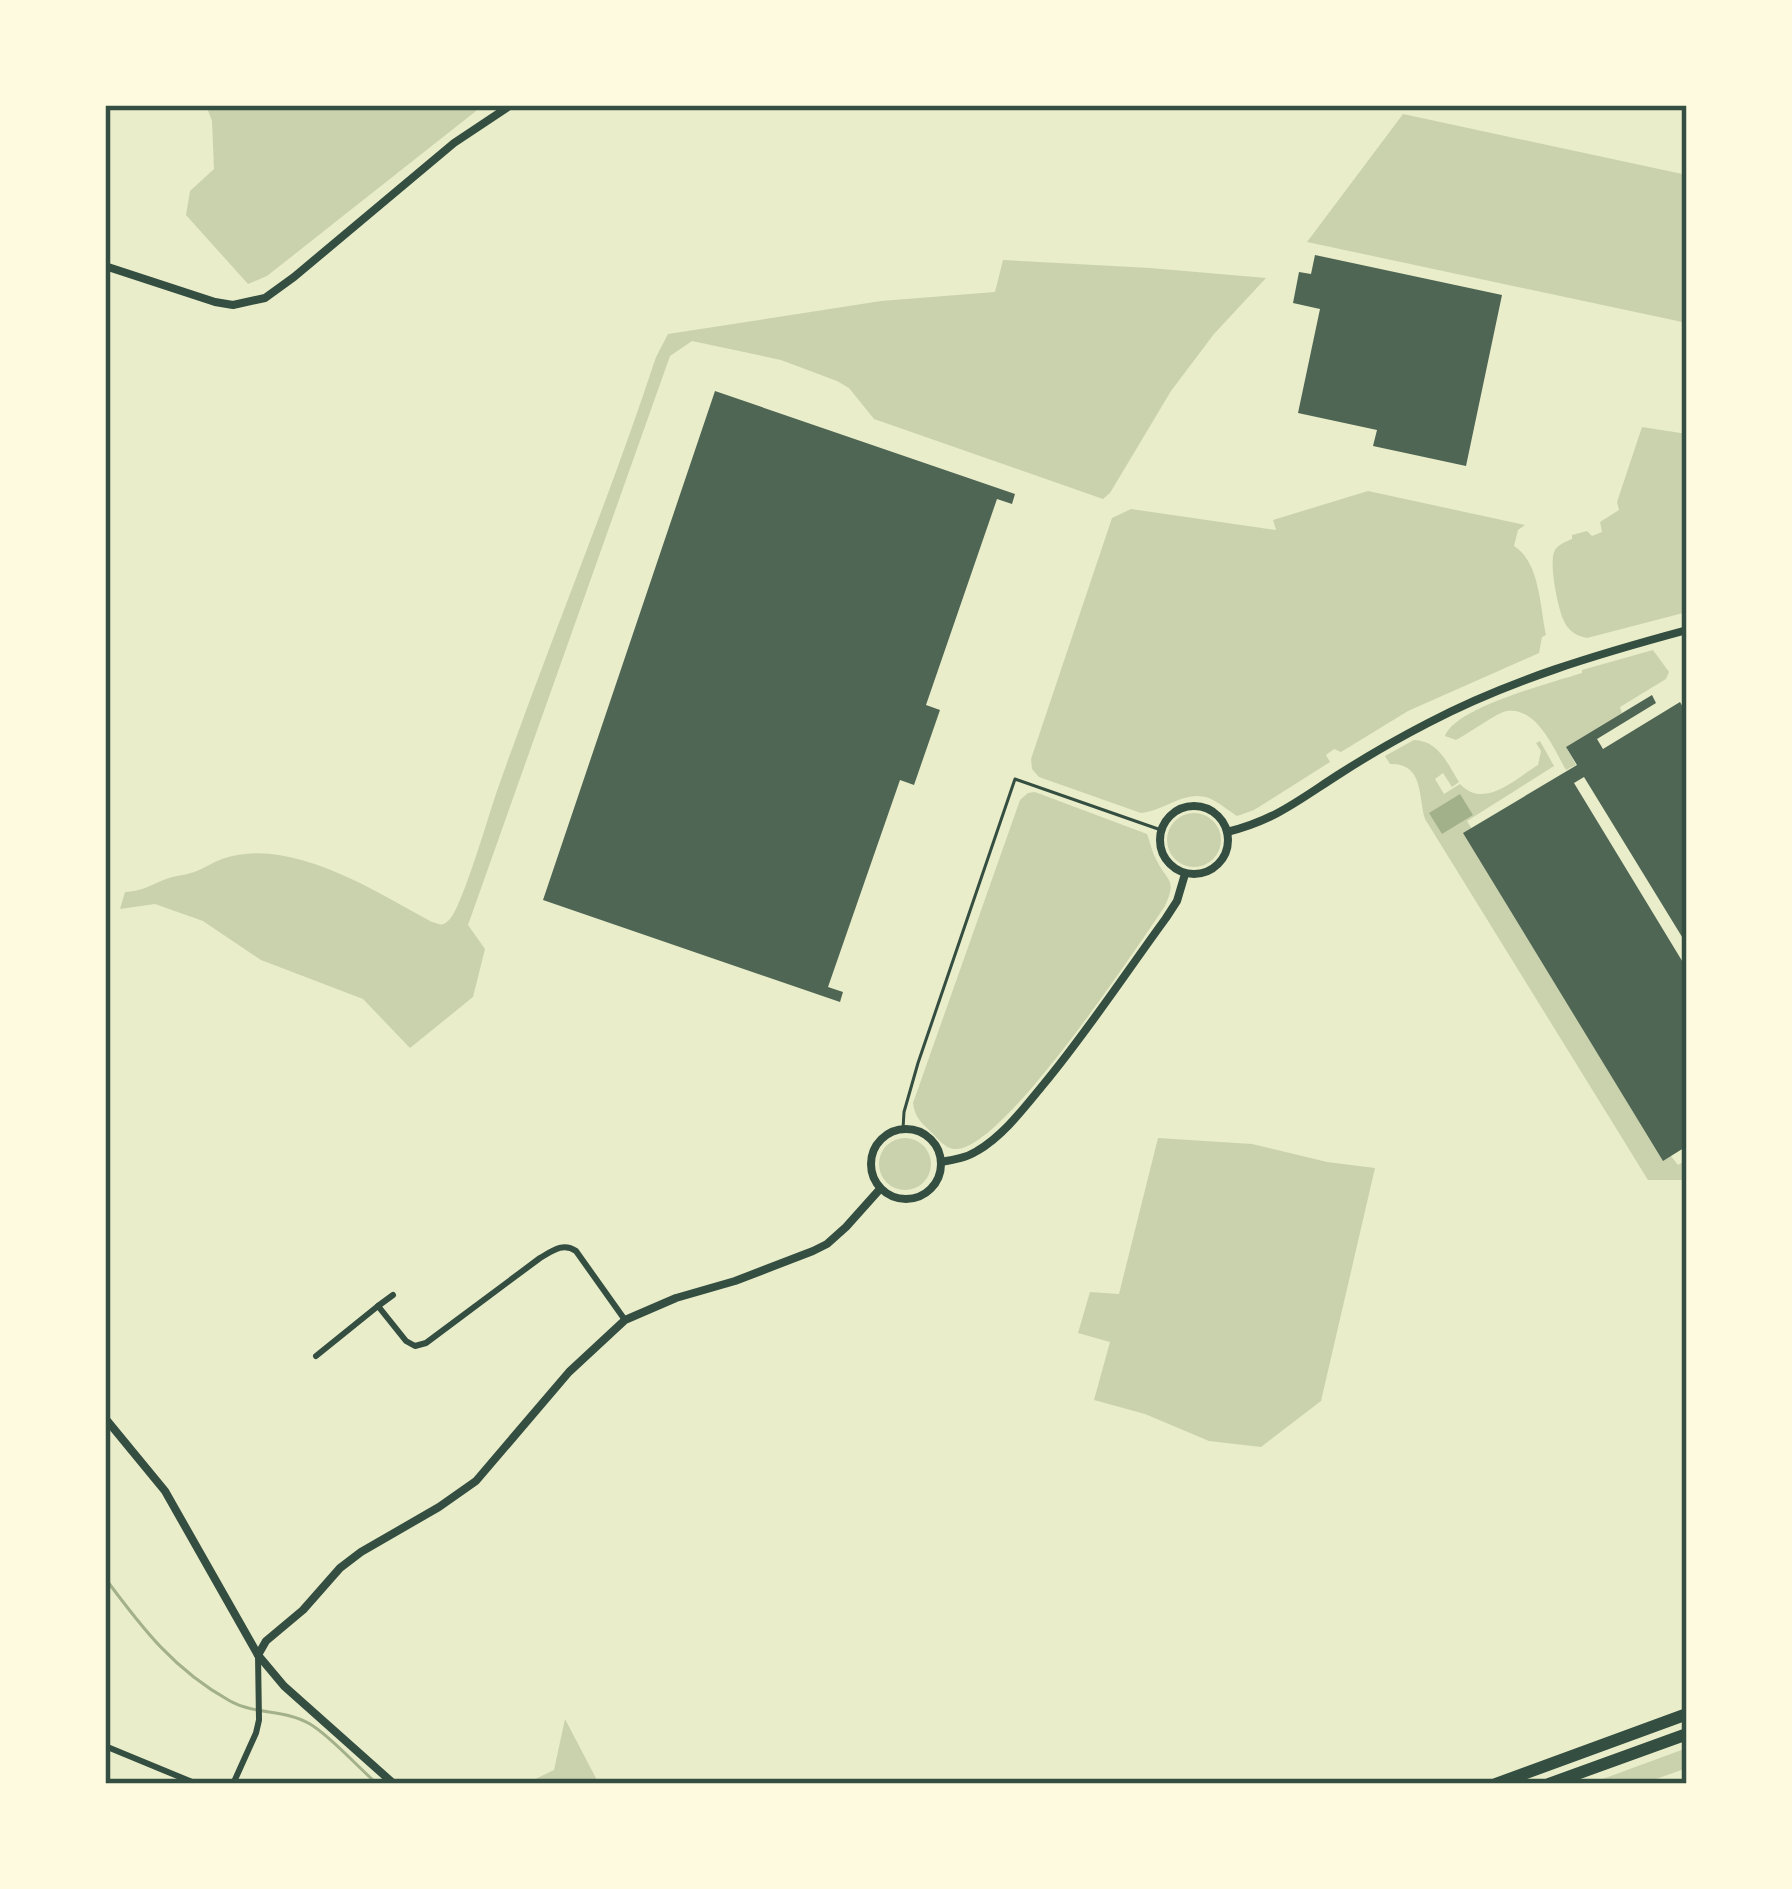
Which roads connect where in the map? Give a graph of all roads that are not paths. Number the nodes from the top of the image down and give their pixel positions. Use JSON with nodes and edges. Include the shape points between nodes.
{"nodes":[{"id":1,"x":511,"y":105,"type":"edge"},
{"id":2,"x":105,"y":231,"type":"edge"},
{"id":3,"x":106,"y":267,"type":"edge"},
{"id":4,"x":1687,"y":630,"type":"edge"},
{"id":5,"x":1161,"y":830,"type":"junction"},
{"id":6,"x":1228,"y":832,"type":"junction"},
{"id":7,"x":1185,"y":874,"type":"junction"},
{"id":8,"x":903,"y":1129,"type":"junction"},
{"id":9,"x":941,"y":1162,"type":"junction"},
{"id":10,"x":880,"y":1189,"type":"junction"},
{"id":11,"x":393,"y":1295,"type":"dead end"},
{"id":12,"x":378,"y":1306,"type":"junction"},
{"id":13,"x":625,"y":1320,"type":"junction"},
{"id":14,"x":316,"y":1355,"type":"dead end"},
{"id":15,"x":105,"y":1418,"type":"edge"},
{"id":16,"x":258,"y":1655,"type":"junction"},
{"id":17,"x":1687,"y":1714,"type":"edge"},
{"id":18,"x":1687,"y":1734,"type":"edge"},
{"id":19,"x":105,"y":1746,"type":"edge"},
{"id":20,"x":197,"y":1784,"type":"edge"},
{"id":21,"x":233,"y":1784,"type":"edge"},
{"id":22,"x":394,"y":1784,"type":"edge"},
{"id":23,"x":1496,"y":1784,"type":"edge"},
{"id":24,"x":1549,"y":1784,"type":"edge"}],
"edges":[{"from":1,"to":3,"type":"street","via":[[265,298],[215,302]]},
{"from":2,"to":3,"type":"street"},
{"from":4,"to":6,"type":"street","via":[[1504,688],[1428,723],[1275,816]]},
{"from":5,"to":6,"type":"street","via":[[1177,811],[1196,806],[1213,812]]},
{"from":5,"to":7,"type":"street","via":[[1164,857]]},
{"from":5,"to":8,"type":"lane","via":[[1015,779]]},
{"from":6,"to":7,"type":"street","via":[[1221,862]]},
{"from":7,"to":9,"type":"street","via":[[1166,918],[1029,1102],[976,1152]]},
{"from":8,"to":9,"type":"street","via":[[928,1137]]},
{"from":8,"to":10,"type":"street","via":[[884,1136],[873,1152]]},
{"from":9,"to":10,"type":"street","via":[[936,1182],[920,1196],[899,1199]]},
{"from":10,"to":13,"type":"street","via":[[813,1251]]},
{"from":11,"to":12,"type":"street"},
{"from":12,"to":13,"type":"street","via":[[406,1341],[426,1343],[566,1247]]},
{"from":12,"to":14,"type":"street"},
{"from":13,"to":16,"type":"street","via":[[476,1480],[340,1568]]},
{"from":15,"to":16,"type":"street","via":[[165,1491]]},
{"from":16,"to":21,"type":"street","via":[[259,1720]]},
{"from":16,"to":22,"type":"street"},
{"from":17,"to":23,"type":"highway"},
{"from":18,"to":24,"type":"highway"},
{"from":19,"to":20,"type":"street"}]}
